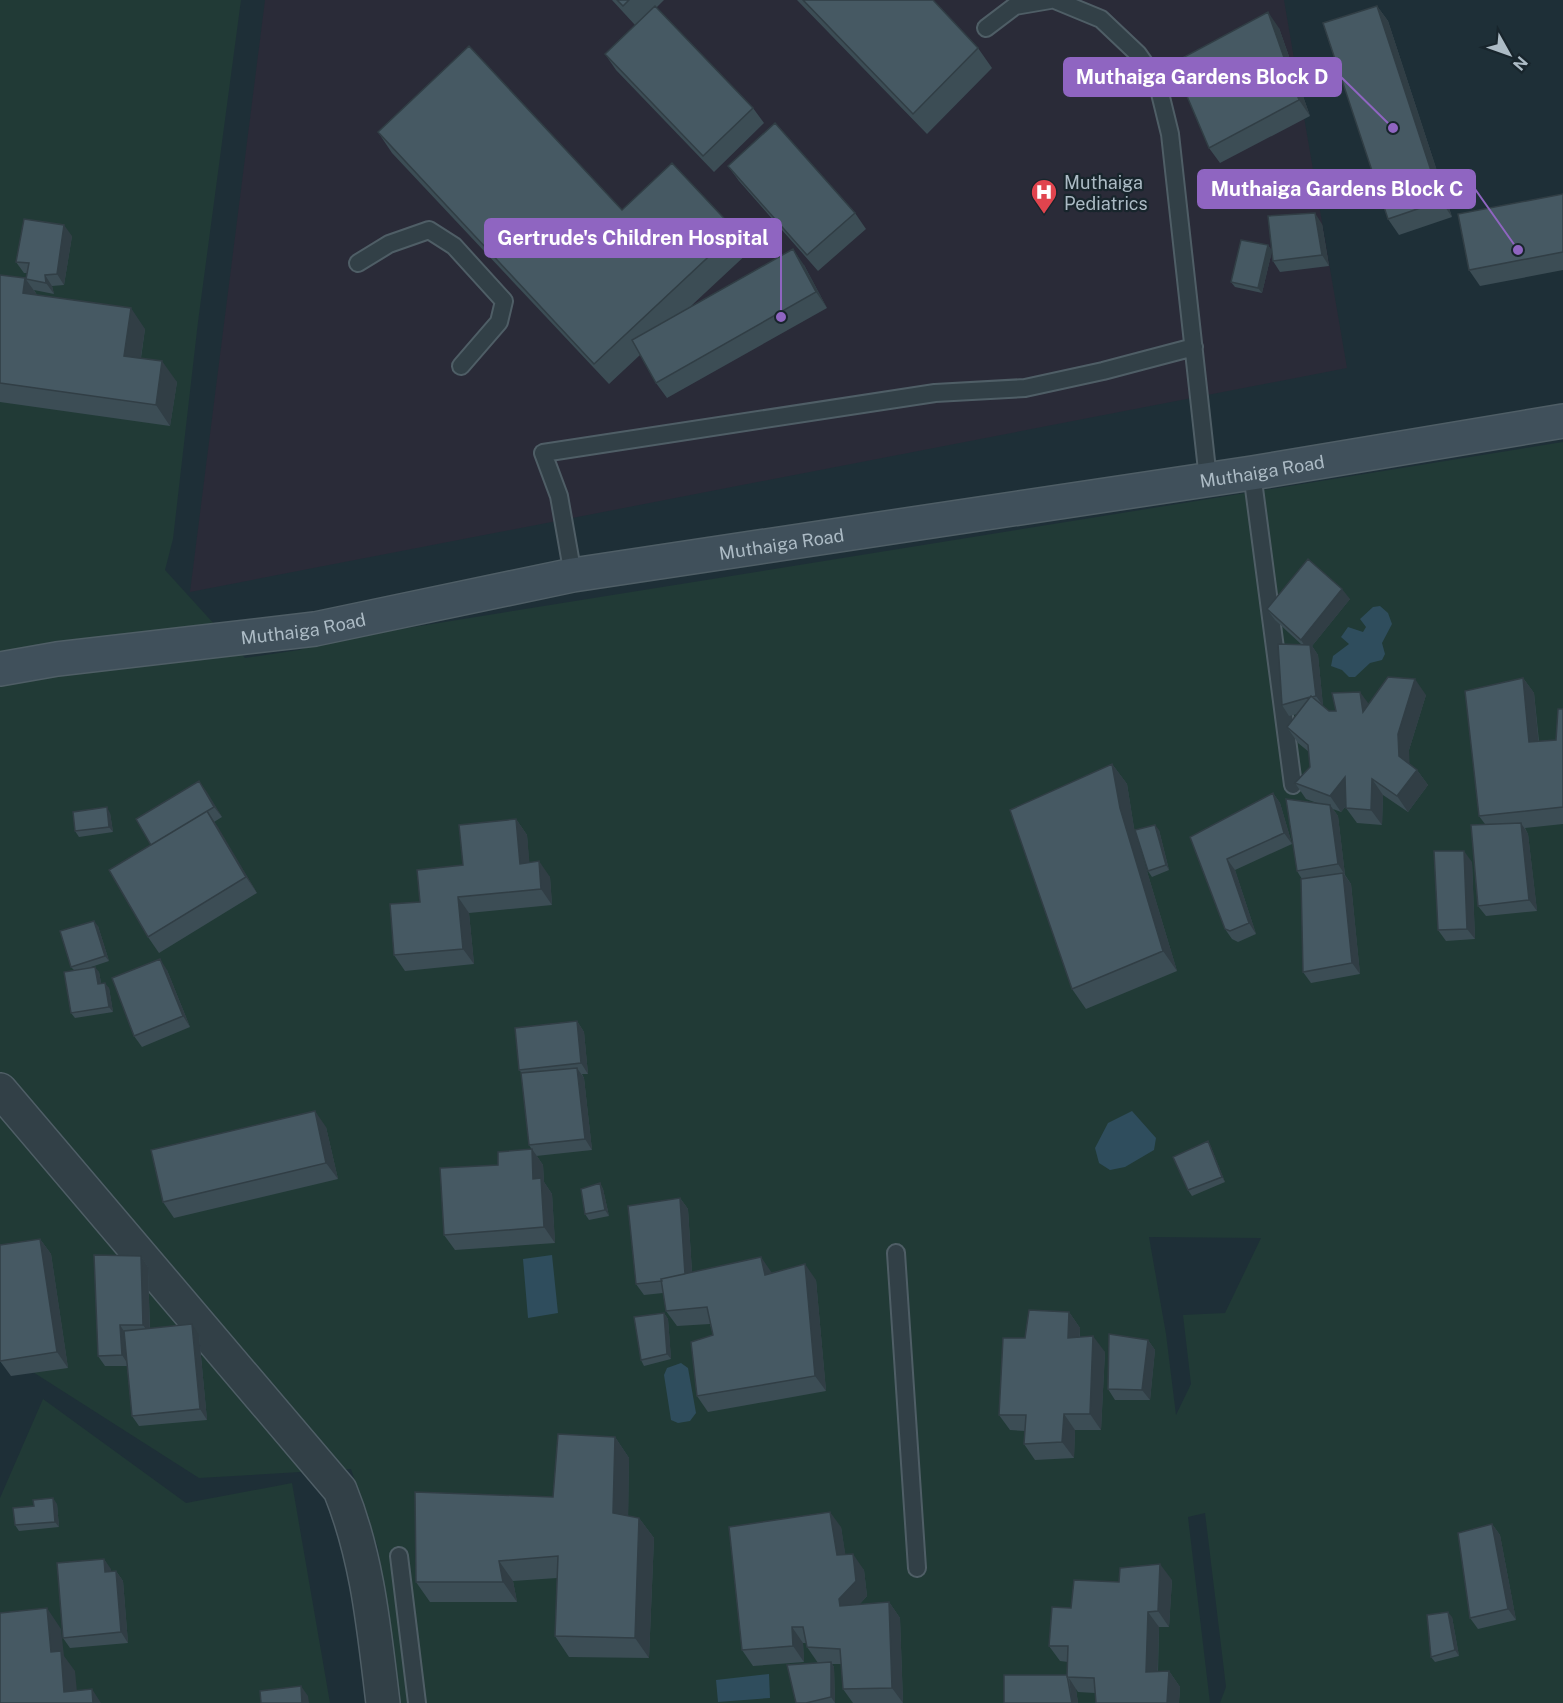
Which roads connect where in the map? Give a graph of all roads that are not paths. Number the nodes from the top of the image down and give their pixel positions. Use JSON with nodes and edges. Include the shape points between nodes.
{"nodes":[{"id":1,"x":1050,"y":0,"type":"edge"},
{"id":2,"x":1055,"y":0,"type":"edge"},
{"id":3,"x":986,"y":28,"type":"dead end"},
{"id":4,"x":358,"y":262,"type":"dead end"},
{"id":5,"x":1194,"y":347,"type":"junction"},
{"id":6,"x":461,"y":366,"type":"dead end"},
{"id":7,"x":1563,"y":421,"type":"edge"},
{"id":8,"x":1252,"y":473,"type":"junction"},
{"id":9,"x":1208,"y":479,"type":"junction"},
{"id":10,"x":573,"y":575,"type":"junction"},
{"id":11,"x":0,"y":669,"type":"edge"},
{"id":12,"x":1293,"y":785,"type":"edge"},
{"id":13,"x":0,"y":1090,"type":"edge"},
{"id":14,"x":896,"y":1252,"type":"dead end"},
{"id":15,"x":399,"y":1556,"type":"dead end"},
{"id":16,"x":917,"y":1568,"type":"dead end"},
{"id":17,"x":383,"y":1703,"type":"edge"},
{"id":18,"x":417,"y":1703,"type":"edge"}],
"edges":[{"from":1,"to":3,"type":"lane","via":[[1015,6]]},
{"from":2,"to":5,"type":"lane","via":[[1101,20],[1138,54],[1156,81],[1170,134]]},
{"from":4,"to":6,"type":"lane","via":[[389,244],[429,230],[454,246],[504,301],[499,322]]},
{"from":5,"to":9,"type":"lane"},
{"from":5,"to":10,"type":"lane","via":[[1025,388],[935,393],[543,453],[559,496]]},
{"from":7,"to":8,"type":"main road","name":"Muthaiga Road"},
{"from":8,"to":9,"type":"main road","name":"Muthaiga Road"},
{"from":8,"to":12,"type":"lane"},
{"from":9,"to":10,"type":"main road","name":"Muthaiga Road"},
{"from":10,"to":11,"type":"main road","name":"Muthaiga Road","via":[[315,629]]},
{"from":13,"to":17,"type":"street","via":[[340,1490],[352,1520],[370,1592]]},
{"from":14,"to":16,"type":"lane"},
{"from":15,"to":18,"type":"lane"}]}
